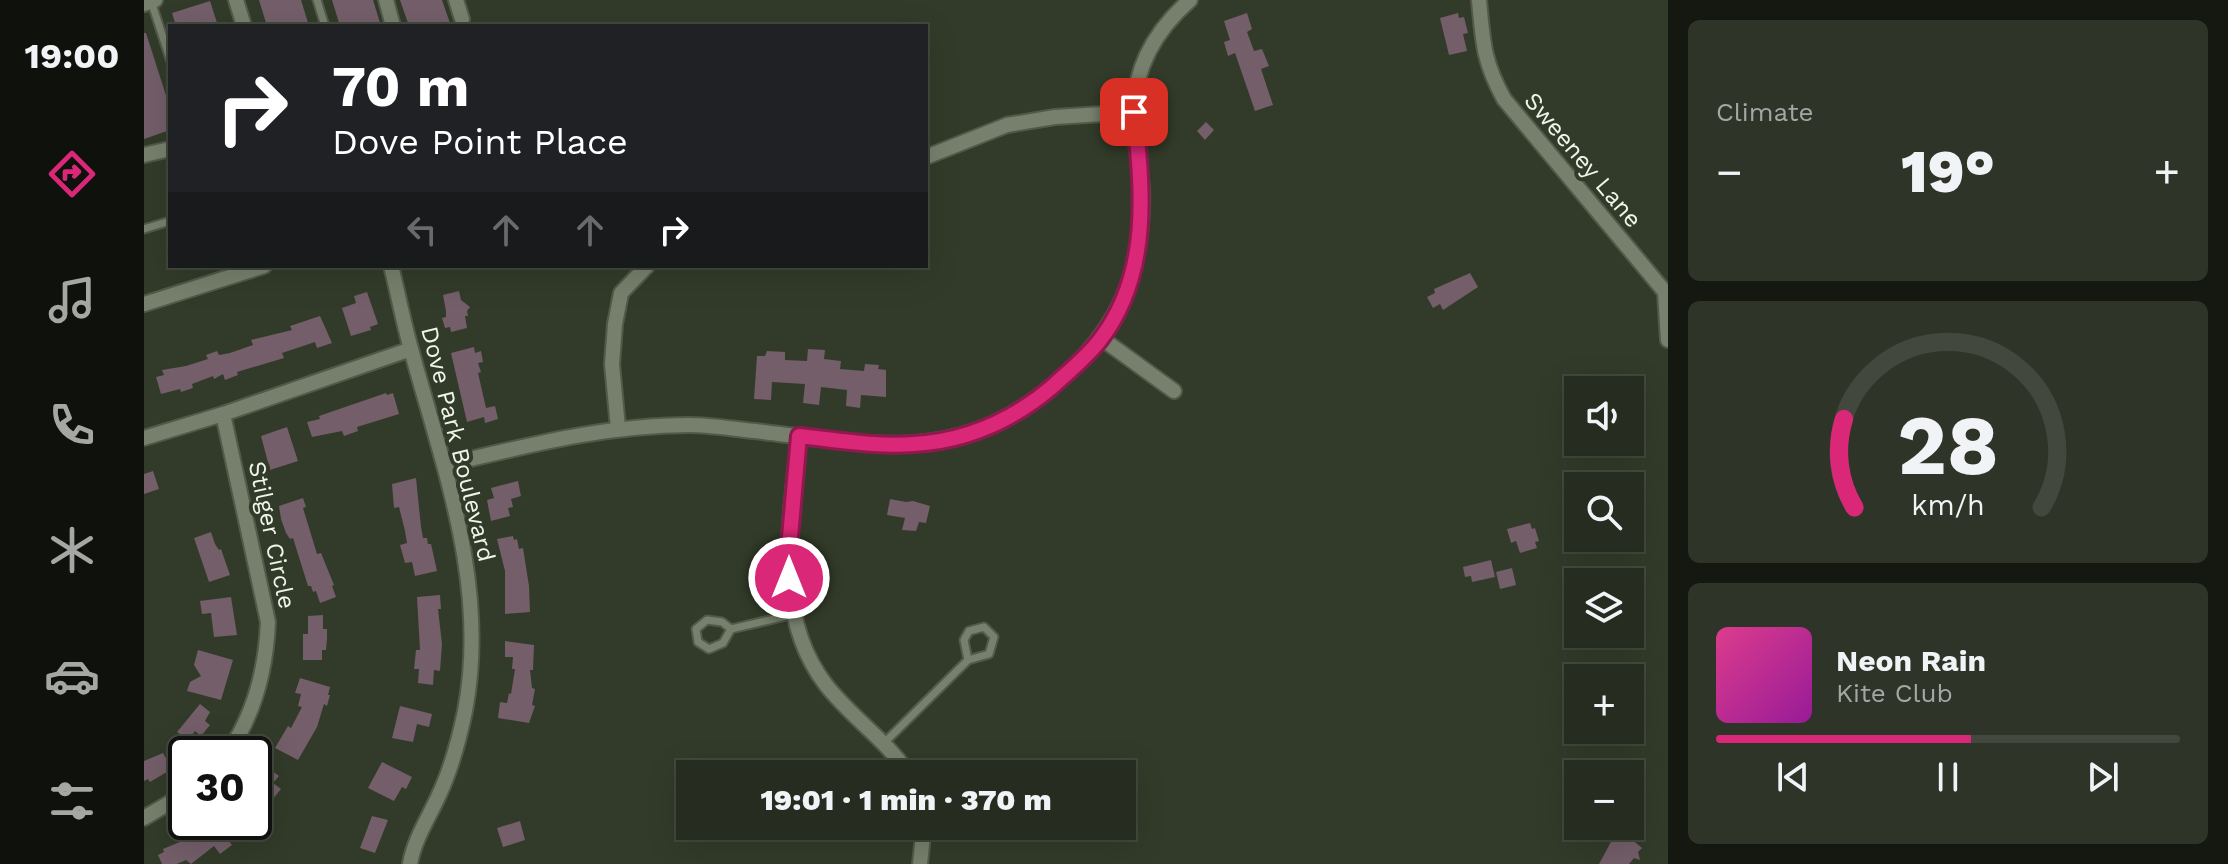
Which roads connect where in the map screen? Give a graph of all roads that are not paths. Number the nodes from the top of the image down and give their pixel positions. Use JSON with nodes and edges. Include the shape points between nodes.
{"nodes":[{"id":1,"x":236,"y":0,"type":"edge"},
{"id":2,"x":317,"y":0,"type":"edge"},
{"id":3,"x":386,"y":0,"type":"edge"},
{"id":4,"x":456,"y":0,"type":"edge"},
{"id":5,"x":1190,"y":0,"type":"edge"},
{"id":6,"x":1479,"y":0,"type":"edge"},
{"id":7,"x":150,"y":2,"type":"edge"},
{"id":8,"x":462,"y":19,"type":"dead end"},
{"id":9,"x":243,"y":24,"type":"edge"},
{"id":10,"x":324,"y":24,"type":"edge"},
{"id":11,"x":392,"y":24,"type":"edge"},
{"id":12,"x":168,"y":53,"type":"edge"},
{"id":13,"x":1134,"y":112,"type":"junction"},
{"id":14,"x":168,"y":149,"type":"edge"},
{"id":15,"x":144,"y":155,"type":"edge"},
{"id":16,"x":928,"y":156,"type":"edge"},
{"id":17,"x":168,"y":222,"type":"edge"},
{"id":18,"x":144,"y":229,"type":"edge"},
{"id":19,"x":258,"y":268,"type":"edge"},
{"id":20,"x":391,"y":268,"type":"edge"},
{"id":21,"x":645,"y":268,"type":"edge"},
{"id":22,"x":144,"y":304,"type":"edge"},
{"id":23,"x":1101,"y":338,"type":"junction"},
{"id":24,"x":1668,"y":340,"type":"edge"},
{"id":25,"x":411,"y":349,"type":"junction"},
{"id":26,"x":1174,"y":391,"type":"dead end"},
{"id":27,"x":223,"y":414,"type":"junction"},
{"id":28,"x":618,"y":428,"type":"junction"},
{"id":29,"x":799,"y":436,"type":"junction"},
{"id":30,"x":144,"y":438,"type":"edge"},
{"id":31,"x":445,"y":465,"type":"junction"},
{"id":32,"x":795,"y":614,"type":"junction"},
{"id":33,"x":731,"y":629,"type":"junction"},
{"id":34,"x":968,"y":660,"type":"junction"},
{"id":35,"x":238,"y":736,"type":"edge"},
{"id":36,"x":885,"y":742,"type":"junction"},
{"id":37,"x":898,"y":760,"type":"edge"},
{"id":38,"x":168,"y":804,"type":"edge"},
{"id":39,"x":144,"y":818,"type":"edge"},
{"id":40,"x":923,"y":840,"type":"edge"},
{"id":41,"x":410,"y":864,"type":"edge"},
{"id":42,"x":920,"y":864,"type":"edge"}],
"edges":[{"from":1,"to":9,"type":"street"},
{"from":2,"to":10,"type":"lane"},
{"from":3,"to":11,"type":"street"},
{"from":4,"to":8,"type":"street"},
{"from":5,"to":13,"type":"street","via":[[1150,47]]},
{"from":6,"to":24,"type":"street","name":"Sweeney Lane","via":[[1489,72],[1504,99],[1665,292]]},
{"from":7,"to":12,"type":"lane"},
{"from":13,"to":16,"type":"street","via":[[1007,125]]},
{"from":13,"to":23,"type":"street","via":[[1142,190],[1138,248],[1124,296]]},
{"from":14,"to":15,"type":"street"},
{"from":17,"to":18,"type":"lane"},
{"from":19,"to":22,"type":"street"},
{"from":20,"to":25,"type":"street","name":"Dove Park Boulevard"},
{"from":21,"to":28,"type":"street","via":[[621,293],[615,324],[612,364]]},
{"from":23,"to":26,"type":"street"},
{"from":23,"to":29,"type":"street","via":[[1023,409],[977,432],[915,444]]},
{"from":25,"to":27,"type":"street"},
{"from":25,"to":31,"type":"street","name":"Dove Park Boulevard"},
{"from":27,"to":30,"type":"street"},
{"from":27,"to":35,"type":"street","name":"Stilger Circle","via":[[268,622],[256,697]]},
{"from":28,"to":29,"type":"street","via":[[693,425]]},
{"from":28,"to":31,"type":"street"},
{"from":29,"to":32,"type":"street","via":[[788,562]]},
{"from":31,"to":41,"type":"street","name":"Dove Park Boulevard","via":[[468,569],[473,617],[470,681],[457,746]]},
{"from":32,"to":33,"type":"lane"},
{"from":32,"to":36,"type":"street","via":[[823,681]]},
{"from":33,"to":33,"type":"lane","via":[[707,620],[696,629],[698,642],[709,649],[723,643]]},
{"from":34,"to":34,"type":"lane","via":[[989,654],[994,637],[984,627],[969,631],[964,640]]},
{"from":34,"to":36,"type":"lane"},
{"from":36,"to":37,"type":"street"},
{"from":38,"to":39,"type":"street"},
{"from":40,"to":42,"type":"street"}]}
